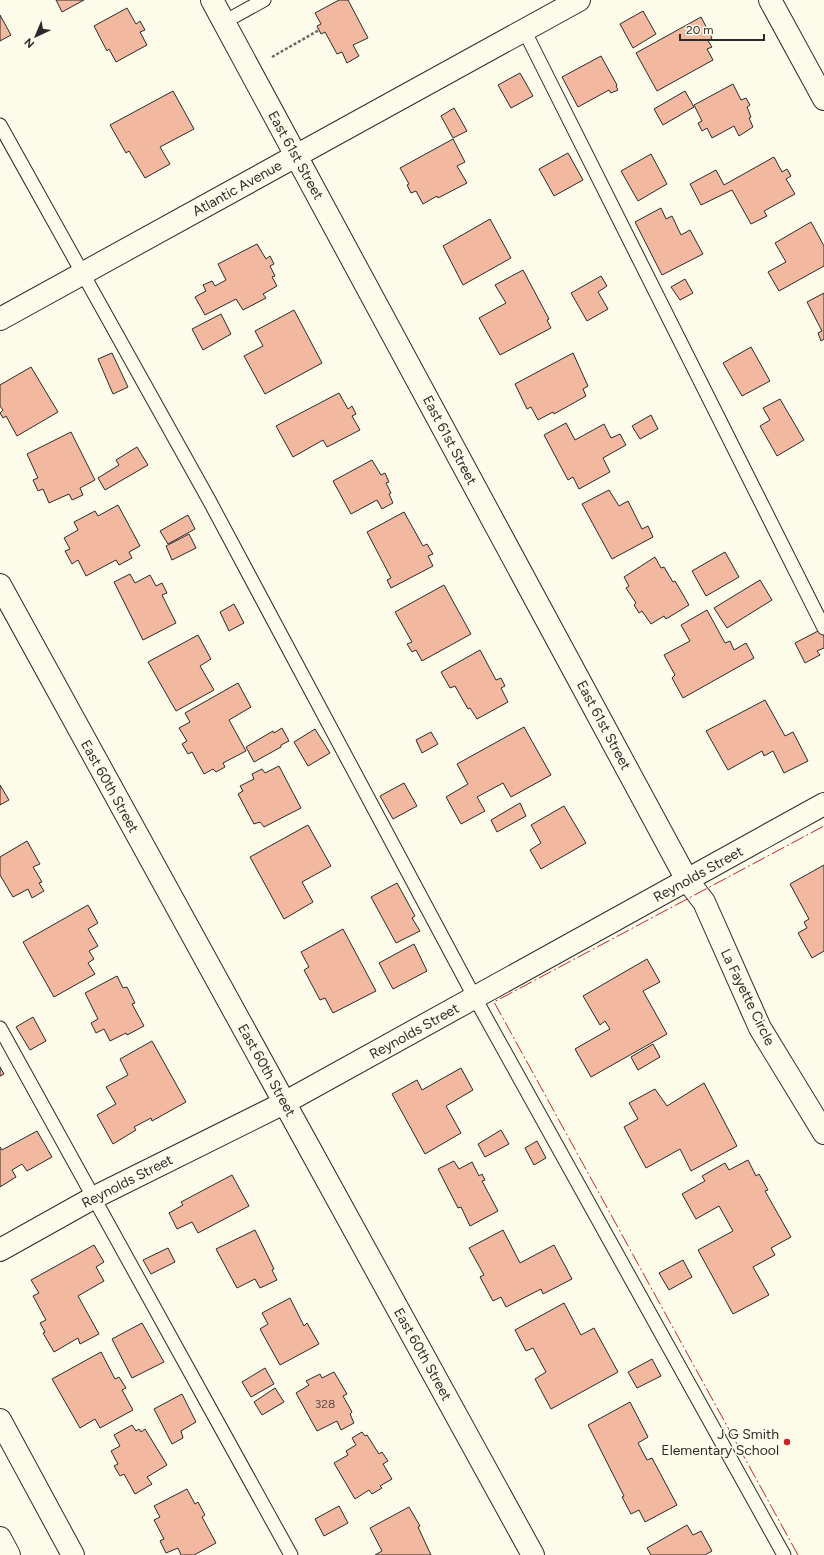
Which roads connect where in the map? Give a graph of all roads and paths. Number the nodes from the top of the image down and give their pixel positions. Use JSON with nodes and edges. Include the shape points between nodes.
{"nodes":[{"id":1,"x":212,"y":0,"type":"edge"},
{"id":2,"x":264,"y":0,"type":"edge"},
{"id":3,"x":579,"y":0,"type":"edge"},
{"id":4,"x":770,"y":0,"type":"edge"},
{"id":5,"x":224,"y":22,"type":"junction"},
{"id":6,"x":319,"y":30,"type":"dead end"},
{"id":7,"x":524,"y":30,"type":"junction"},
{"id":8,"x":250,"y":69,"type":"junction"},
{"id":9,"x":824,"y":99,"type":"edge"},
{"id":10,"x":0,"y":125,"type":"edge"},
{"id":11,"x":297,"y":155,"type":"junction"},
{"id":12,"x":83,"y":273,"type":"junction"},
{"id":13,"x":0,"y":319,"type":"edge"},
{"id":14,"x":0,"y":585,"type":"edge"},
{"id":15,"x":824,"y":628,"type":"edge"},
{"id":16,"x":824,"y":804,"type":"edge"},
{"id":17,"x":687,"y":880,"type":"junction"},
{"id":18,"x":475,"y":998,"type":"junction"},
{"id":19,"x":0,"y":1028,"type":"edge"},
{"id":20,"x":284,"y":1103,"type":"junction"},
{"id":21,"x":824,"y":1133,"type":"edge"},
{"id":22,"x":93,"y":1198,"type":"junction"},
{"id":23,"x":0,"y":1250,"type":"edge"},
{"id":24,"x":0,"y":1420,"type":"edge"},
{"id":25,"x":0,"y":1538,"type":"edge"},
{"id":26,"x":9,"y":1555,"type":"edge"},
{"id":27,"x":73,"y":1555,"type":"edge"},
{"id":28,"x":291,"y":1555,"type":"edge"},
{"id":29,"x":533,"y":1555,"type":"edge"},
{"id":30,"x":784,"y":1555,"type":"edge"}],
"edges":[{"from":1,"to":5,"type":"street","name":"East 61st Street"},
{"from":2,"to":5,"type":"lane"},
{"from":3,"to":7,"type":"street","name":"Atlantic Avenue"},
{"from":4,"to":9,"type":"street"},
{"from":5,"to":8,"type":"street","name":"East 61st Street"},
{"from":6,"to":8,"type":"path"},
{"from":7,"to":11,"type":"street","name":"Atlantic Avenue"},
{"from":7,"to":15,"type":"lane"},
{"from":8,"to":11,"type":"street","name":"East 61st Street"},
{"from":10,"to":12,"type":"lane"},
{"from":11,"to":12,"type":"street","name":"Atlantic Avenue"},
{"from":11,"to":17,"type":"street","name":"East 61st Street"},
{"from":12,"to":13,"type":"street","name":"Atlantic Avenue"},
{"from":12,"to":18,"type":"lane","via":[[209,500]]},
{"from":14,"to":20,"type":"street","name":"East 60th Street"},
{"from":16,"to":17,"type":"street","name":"Reynolds Street"},
{"from":17,"to":18,"type":"street","name":"Reynolds Street"},
{"from":17,"to":21,"type":"street","name":"La Fayette Circle","via":[[704,902],[760,1028]]},
{"from":18,"to":20,"type":"street","name":"Reynolds Street"},
{"from":18,"to":30,"type":"lane"},
{"from":19,"to":22,"type":"lane"},
{"from":20,"to":22,"type":"street","name":"Reynolds Street"},
{"from":20,"to":29,"type":"street","name":"East 60th Street"},
{"from":22,"to":23,"type":"street","name":"Reynolds Street"},
{"from":22,"to":28,"type":"lane"},
{"from":24,"to":27,"type":"street"},
{"from":25,"to":26,"type":"street"}]}
